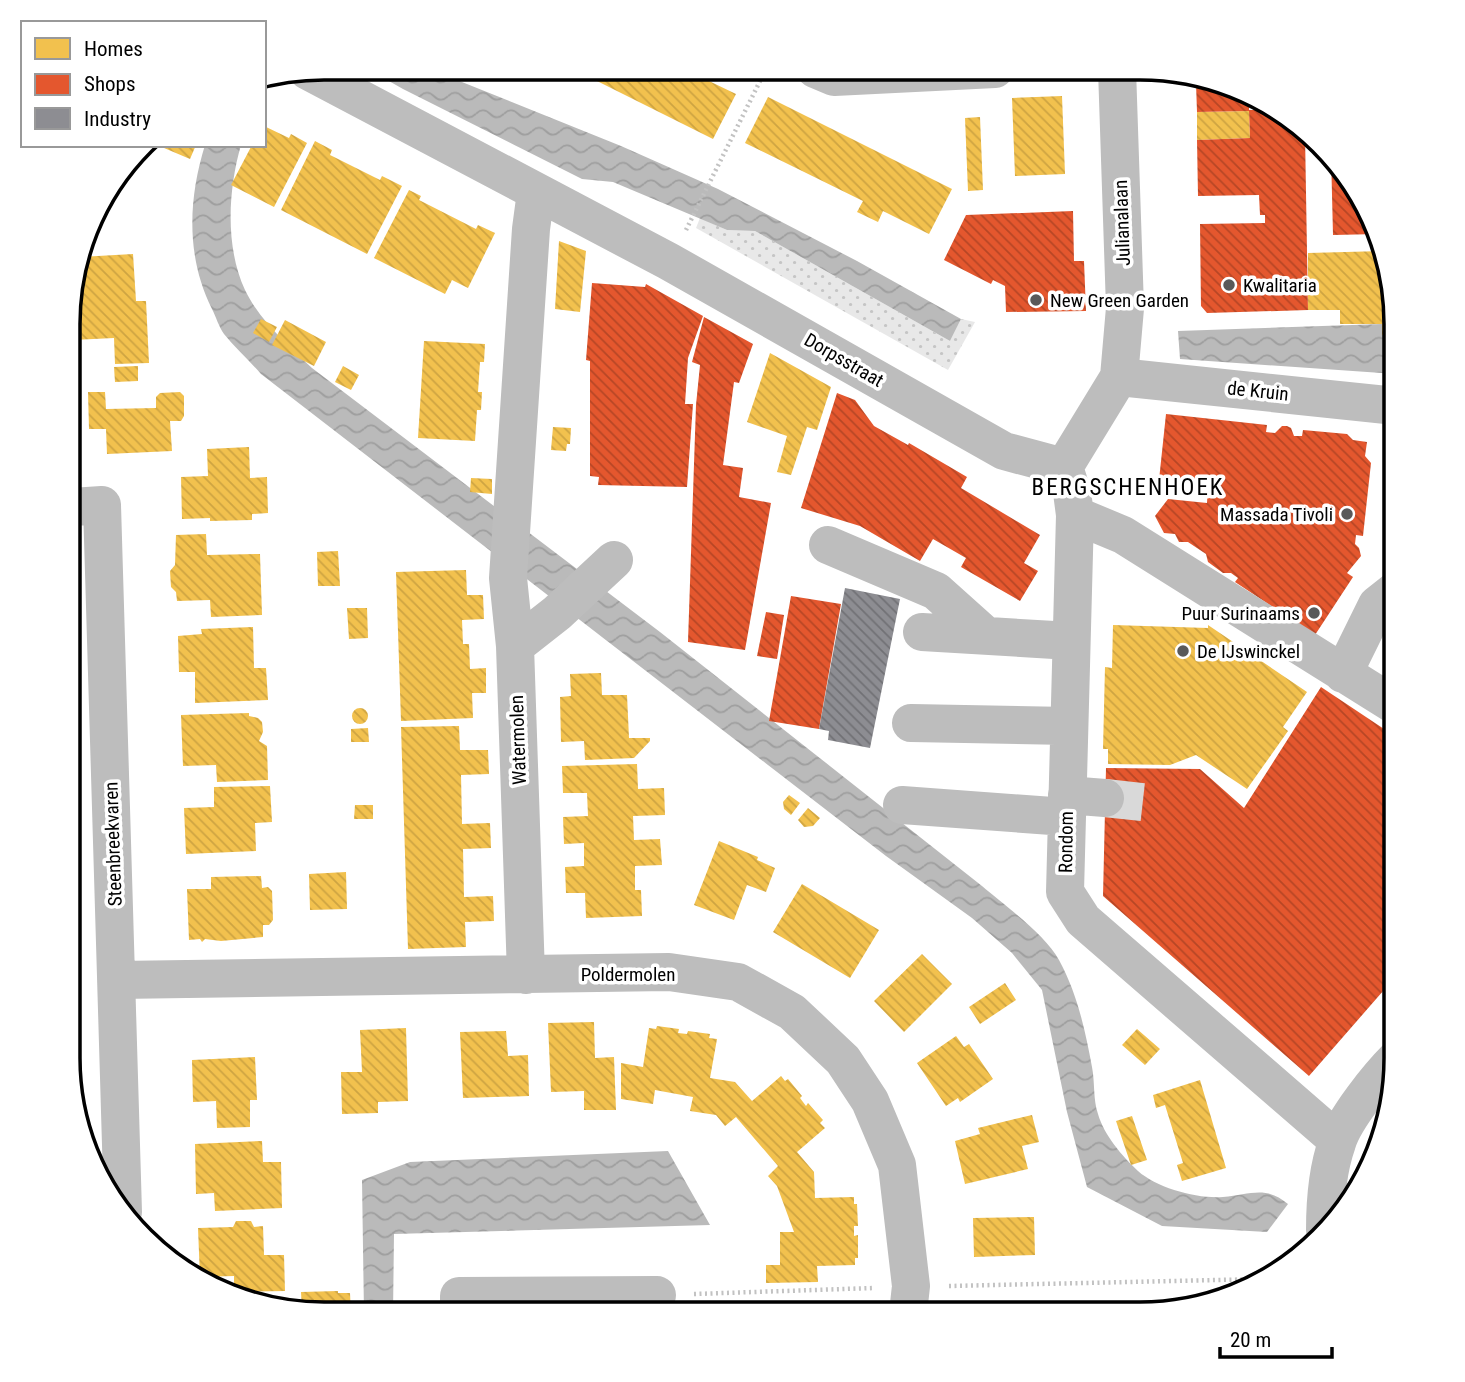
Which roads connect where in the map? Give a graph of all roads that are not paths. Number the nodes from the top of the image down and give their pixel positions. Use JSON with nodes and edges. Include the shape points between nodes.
{"nodes":[{"id":1,"x":327,"y":81,"type":"edge"},
{"id":2,"x":1117,"y":81,"type":"edge"},
{"id":3,"x":537,"y":192,"type":"junction"},
{"id":4,"x":1119,"y":377,"type":"junction"},
{"id":5,"x":1379,"y":404,"type":"edge"},
{"id":6,"x":1063,"y":467,"type":"junction"},
{"id":7,"x":80,"y":506,"type":"edge"},
{"id":8,"x":1075,"y":515,"type":"junction"},
{"id":9,"x":828,"y":545,"type":"dead end"},
{"id":10,"x":605,"y":568,"type":"dead end"},
{"id":11,"x":1384,"y":600,"type":"edge"},
{"id":12,"x":922,"y":632,"type":"dead end"},
{"id":13,"x":984,"y":634,"type":"junction"},
{"id":14,"x":1071,"y":641,"type":"junction"},
{"id":15,"x":515,"y":646,"type":"junction"},
{"id":16,"x":1343,"y":674,"type":"junction"},
{"id":17,"x":1384,"y":699,"type":"edge"},
{"id":18,"x":911,"y":723,"type":"dead end"},
{"id":19,"x":1069,"y":726,"type":"junction"},
{"id":20,"x":1105,"y":798,"type":"tunnel mouth"},
{"id":21,"x":902,"y":805,"type":"dead end"},
{"id":22,"x":1067,"y":806,"type":"junction"},
{"id":23,"x":526,"y":975,"type":"junction"},
{"id":24,"x":118,"y":980,"type":"junction"},
{"id":25,"x":1383,"y":1071,"type":"edge"},
{"id":26,"x":1338,"y":1140,"type":"junction"},
{"id":27,"x":120,"y":1189,"type":"edge"},
{"id":28,"x":1325,"y":1216,"type":"edge"},
{"id":29,"x":657,"y":1295,"type":"road end"},
{"id":30,"x":910,"y":1300,"type":"edge"},
{"id":31,"x":459,"y":1302,"type":"edge"}],
"edges":[{"from":1,"to":3,"type":"street","name":"Dorpsstraat"},
{"from":2,"to":4,"type":"street","name":"Julianalaan","via":[[1125,308]]},
{"from":3,"to":6,"type":"street","name":"Dorpsstraat","via":[[1004,451]]},
{"from":3,"to":15,"type":"street","name":"Watermolen","via":[[511,506],[508,578]]},
{"from":4,"to":5,"type":"street","name":"de Kruin"},
{"from":4,"to":6,"type":"street"},
{"from":6,"to":8,"type":"street","name":"Rondom"},
{"from":7,"to":24,"type":"street","name":"Steenbreekvaren","via":[[102,505]]},
{"from":8,"to":14,"type":"street","name":"Rondom"},
{"from":8,"to":16,"type":"street","via":[[1123,535]]},
{"from":9,"to":13,"type":"street","via":[[936,591]]},
{"from":10,"to":15,"type":"street"},
{"from":11,"to":16,"type":"street"},
{"from":12,"to":13,"type":"street"},
{"from":13,"to":14,"type":"street"},
{"from":14,"to":19,"type":"street","name":"Rondom"},
{"from":15,"to":23,"type":"street","name":"Watermolen"},
{"from":16,"to":17,"type":"street"},
{"from":18,"to":19,"type":"street"},
{"from":19,"to":22,"type":"street","name":"Rondom"},
{"from":20,"to":22,"type":"street"},
{"from":21,"to":22,"type":"street"},
{"from":22,"to":26,"type":"street","name":"Rondom","via":[[1065,892],[1083,920]]},
{"from":23,"to":24,"type":"street","name":"Poldermolen"},
{"from":23,"to":30,"type":"street","name":"Poldermolen","via":[[669,972],[738,982],[792,1012],[843,1060],[870,1101],[897,1165]]},
{"from":24,"to":27,"type":"street","name":"Steenbreekvaren"},
{"from":25,"to":26,"type":"street"},
{"from":26,"to":28,"type":"street"},
{"from":29,"to":31,"type":"street","via":[[459,1296]]}]}
